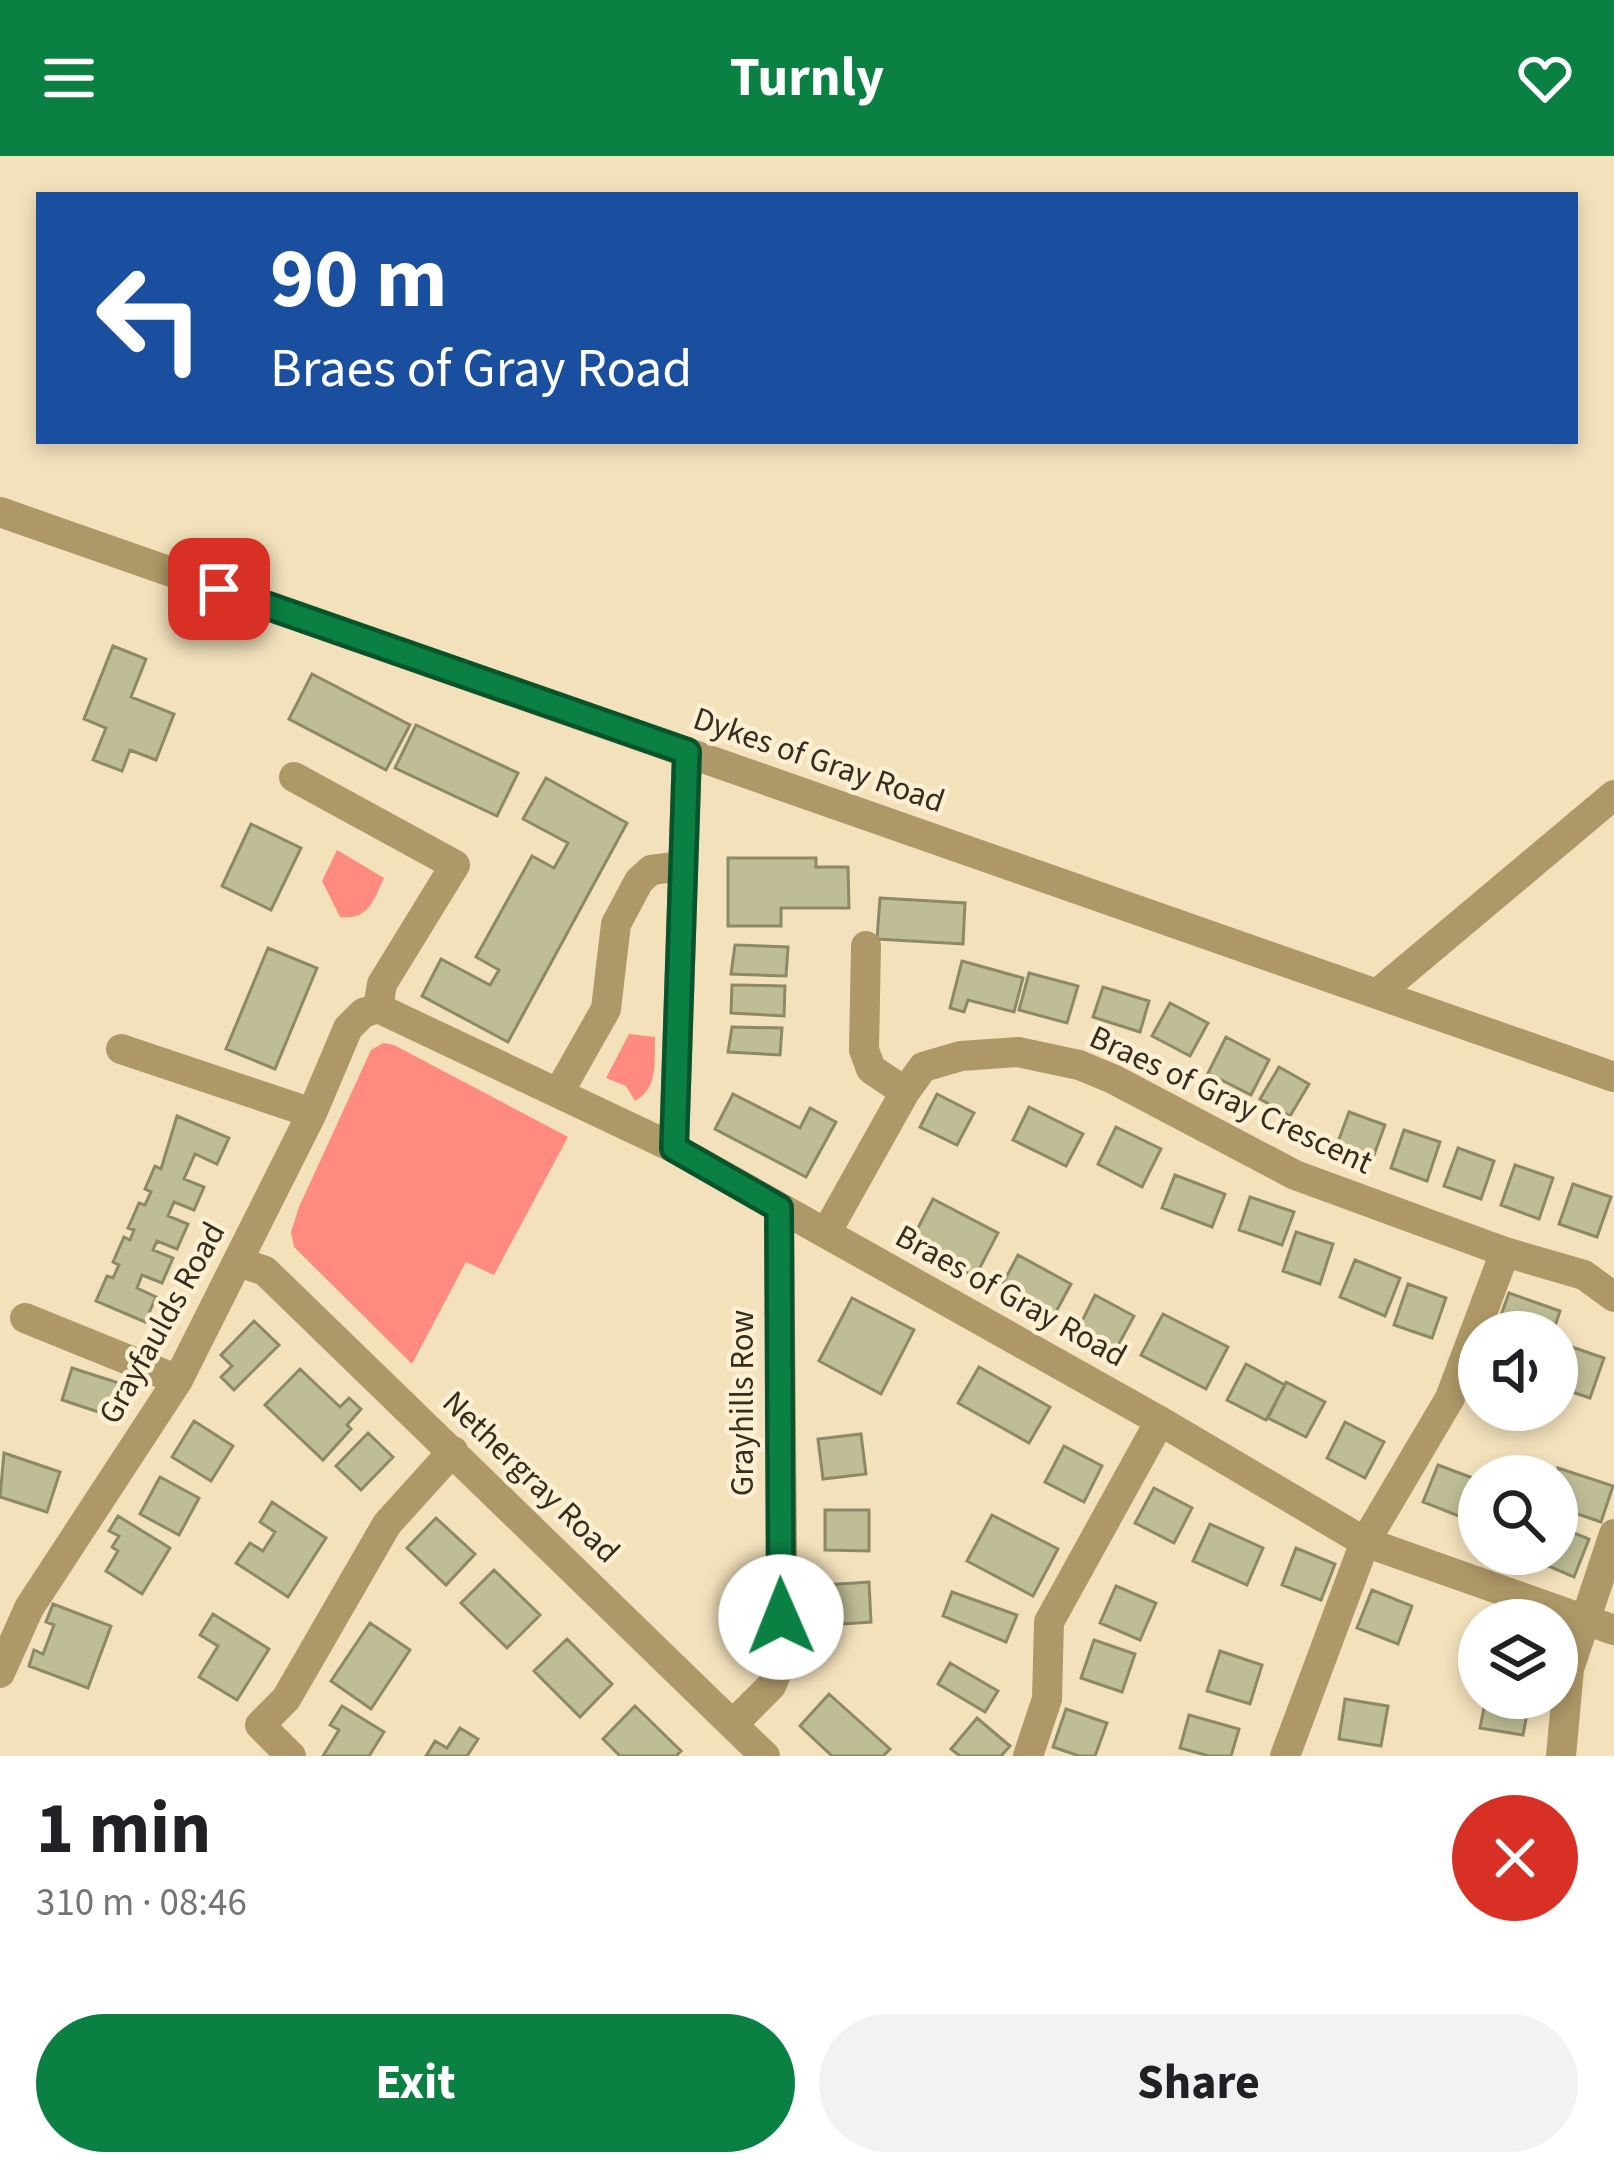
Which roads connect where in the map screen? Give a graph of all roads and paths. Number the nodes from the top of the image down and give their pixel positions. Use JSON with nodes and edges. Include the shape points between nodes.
{"nodes":[{"id":1,"x":0,"y":512,"type":"edge"},
{"id":2,"x":687,"y":752,"type":"junction"},
{"id":3,"x":294,"y":777,"type":"dead end"},
{"id":4,"x":1614,"y":795,"type":"edge"},
{"id":5,"x":682,"y":866,"type":"junction"},
{"id":6,"x":866,"y":946,"type":"dead end"},
{"id":7,"x":1377,"y":994,"type":"junction"},
{"id":8,"x":378,"y":1008,"type":"junction"},
{"id":9,"x":122,"y":1048,"type":"dead end"},
{"id":10,"x":1614,"y":1077,"type":"edge"},
{"id":11,"x":560,"y":1092,"type":"junction"},
{"id":12,"x":905,"y":1092,"type":"junction"},
{"id":13,"x":312,"y":1113,"type":"junction"},
{"id":14,"x":674,"y":1148,"type":"junction"},
{"id":15,"x":779,"y":1208,"type":"junction"},
{"id":16,"x":826,"y":1233,"type":"junction"},
{"id":17,"x":1505,"y":1252,"type":"junction"},
{"id":18,"x":239,"y":1262,"type":"junction"},
{"id":19,"x":1614,"y":1297,"type":"edge"},
{"id":20,"x":25,"y":1318,"type":"dead end"},
{"id":21,"x":178,"y":1381,"type":"junction"},
{"id":22,"x":1160,"y":1420,"type":"junction"},
{"id":23,"x":453,"y":1451,"type":"junction"},
{"id":24,"x":1614,"y":1534,"type":"edge"},
{"id":25,"x":1365,"y":1542,"type":"junction"},
{"id":26,"x":1599,"y":1626,"type":"edge"},
{"id":27,"x":0,"y":1673,"type":"edge"},
{"id":28,"x":734,"y":1723,"type":"junction"},
{"id":29,"x":291,"y":1756,"type":"edge"},
{"id":30,"x":765,"y":1756,"type":"edge"},
{"id":31,"x":1028,"y":1756,"type":"edge"},
{"id":32,"x":1285,"y":1756,"type":"edge"},
{"id":33,"x":1561,"y":1756,"type":"edge"}],
"edges":[{"from":1,"to":2,"type":"street","name":"Dykes of Gray Road"},
{"from":2,"to":5,"type":"street"},
{"from":2,"to":7,"type":"street","name":"Dykes of Gray Road"},
{"from":3,"to":8,"type":"street","via":[[455,865],[382,984]]},
{"from":4,"to":7,"type":"street"},
{"from":5,"to":11,"type":"street","via":[[651,870],[639,881],[616,924],[606,1009]]},
{"from":5,"to":14,"type":"street"},
{"from":6,"to":12,"type":"street","via":[[864,1049],[871,1069]]},
{"from":7,"to":10,"type":"street","name":"Dykes of Gray Road"},
{"from":8,"to":11,"type":"street","name":"Braes of Gray Road"},
{"from":8,"to":13,"type":"street","name":"Grayfaulds Road","via":[[348,1028]]},
{"from":9,"to":13,"type":"street"},
{"from":11,"to":14,"type":"street","name":"Braes of Gray Road"},
{"from":12,"to":16,"type":"street","name":"Braes of Gray Crescent"},
{"from":12,"to":17,"type":"street","name":"Braes of Gray Crescent","via":[[923,1067],[961,1056],[1018,1052],[1079,1065],[1295,1174]]},
{"from":13,"to":18,"type":"street","name":"Grayfaulds Road"},
{"from":14,"to":15,"type":"street","name":"Braes of Gray Road"},
{"from":15,"to":16,"type":"street","name":"Braes of Gray Road"},
{"from":15,"to":28,"type":"street","name":"Grayhills Row","via":[[782,1658],[771,1686]]},
{"from":16,"to":22,"type":"street","name":"Braes of Gray Road"},
{"from":17,"to":19,"type":"street","name":"Braes of Gray Crescent","via":[[1583,1275]]},
{"from":17,"to":25,"type":"street","via":[[1450,1399]]},
{"from":18,"to":21,"type":"street","name":"Grayfaulds Road"},
{"from":18,"to":23,"type":"street","name":"Nethergray Road","via":[[265,1271]]},
{"from":20,"to":21,"type":"street"},
{"from":21,"to":27,"type":"street","name":"Grayfaulds Road","via":[[29,1608]]},
{"from":22,"to":25,"type":"street","name":"Braes of Gray Road"},
{"from":22,"to":31,"type":"street","via":[[1049,1622],[1047,1700]]},
{"from":23,"to":28,"type":"street","name":"Nethergray Road"},
{"from":23,"to":29,"type":"street","via":[[387,1524],[286,1699],[260,1725]]},
{"from":24,"to":26,"type":"street"},
{"from":25,"to":26,"type":"street","name":"Braes of Gray Road"},
{"from":25,"to":32,"type":"street"},
{"from":26,"to":33,"type":"street","via":[[1564,1699]]},
{"from":28,"to":30,"type":"street","name":"Nethergray Road"}]}
